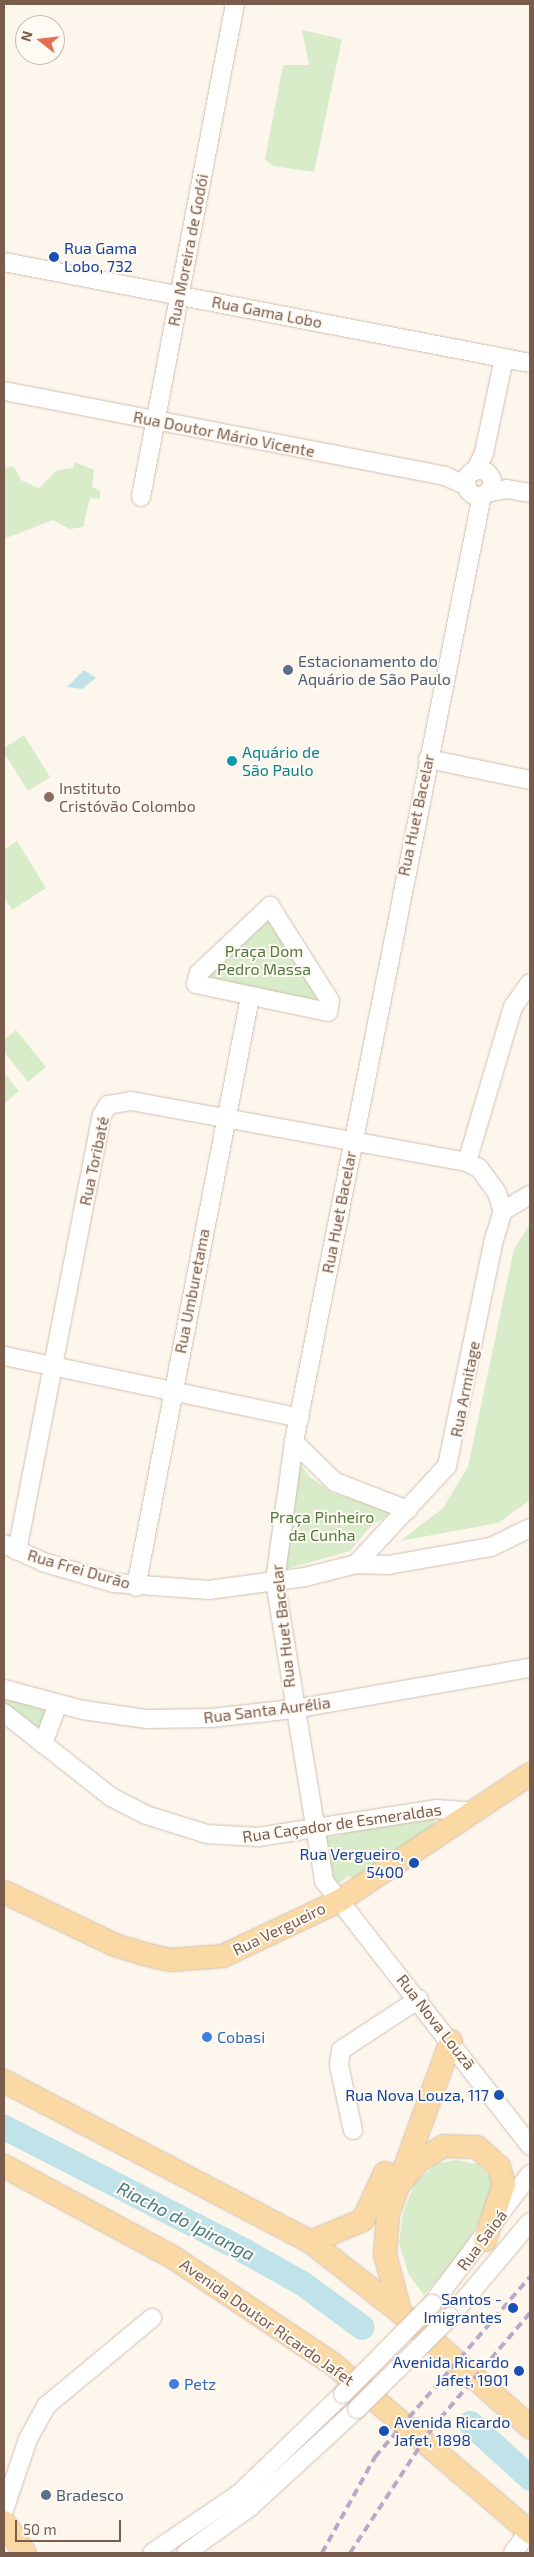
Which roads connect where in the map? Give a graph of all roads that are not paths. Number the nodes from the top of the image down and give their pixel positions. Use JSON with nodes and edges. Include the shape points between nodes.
{"nodes":[{"id":1,"x":235,"y":4,"type":"edge"},
{"id":2,"x":4,"y":262,"type":"edge"},
{"id":3,"x":180,"y":295,"type":"junction"},
{"id":4,"x":504,"y":358,"type":"junction"},
{"id":5,"x":530,"y":363,"type":"edge"},
{"id":6,"x":4,"y":391,"type":"edge"},
{"id":7,"x":156,"y":420,"type":"junction"},
{"id":8,"x":478,"y":483,"type":"junction"},
{"id":9,"x":530,"y":493,"type":"edge"},
{"id":10,"x":141,"y":497,"type":"dead end"},
{"id":11,"x":428,"y":759,"type":"junction"},
{"id":12,"x":530,"y":780,"type":"edge"},
{"id":13,"x":530,"y":983,"type":"edge"},
{"id":14,"x":250,"y":996,"type":"junction"},
{"id":15,"x":224,"y":1118,"type":"junction"},
{"id":16,"x":353,"y":1140,"type":"junction"},
{"id":17,"x":467,"y":1162,"type":"junction"},
{"id":18,"x":530,"y":1195,"type":"edge"},
{"id":19,"x":503,"y":1211,"type":"junction"},
{"id":20,"x":4,"y":1356,"type":"edge"},
{"id":21,"x":54,"y":1366,"type":"junction"},
{"id":22,"x":173,"y":1392,"type":"junction"},
{"id":23,"x":300,"y":1418,"type":"junction"},
{"id":24,"x":294,"y":1442,"type":"junction"},
{"id":25,"x":408,"y":1510,"type":"junction"},
{"id":26,"x":530,"y":1528,"type":"edge"},
{"id":27,"x":10,"y":1547,"type":"edge"},
{"id":28,"x":356,"y":1564,"type":"junction"},
{"id":29,"x":275,"y":1581,"type":"junction"},
{"id":30,"x":136,"y":1586,"type":"junction"},
{"id":31,"x":530,"y":1668,"type":"edge"},
{"id":32,"x":4,"y":1689,"type":"edge"},
{"id":33,"x":57,"y":1706,"type":"junction"},
{"id":34,"x":294,"y":1709,"type":"junction"},
{"id":35,"x":4,"y":1713,"type":"edge"},
{"id":36,"x":43,"y":1744,"type":"junction"},
{"id":37,"x":530,"y":1774,"type":"edge"},
{"id":38,"x":477,"y":1812,"type":"junction"},
{"id":39,"x":315,"y":1828,"type":"junction"},
{"id":40,"x":4,"y":1892,"type":"edge"},
{"id":41,"x":339,"y":1901,"type":"junction"},
{"id":42,"x":419,"y":1999,"type":"junction"},
{"id":43,"x":446,"y":2034,"type":"junction"},
{"id":44,"x":4,"y":2081,"type":"edge"},
{"id":45,"x":353,"y":2130,"type":"dead end"},
{"id":46,"x":530,"y":2146,"type":"edge"},
{"id":47,"x":4,"y":2166,"type":"edge"},
{"id":48,"x":530,"y":2174,"type":"edge"},
{"id":49,"x":395,"y":2190,"type":"junction"},
{"id":50,"x":530,"y":2222,"type":"edge"},
{"id":51,"x":485,"y":2240,"type":"junction"},
{"id":52,"x":311,"y":2242,"type":"junction"},
{"id":53,"x":400,"y":2312,"type":"junction"},
{"id":54,"x":152,"y":2318,"type":"dead end"},
{"id":55,"x":530,"y":2427,"type":"edge"},
{"id":56,"x":4,"y":2510,"type":"edge"},
{"id":57,"x":4,"y":2522,"type":"edge"},
{"id":58,"x":530,"y":2532,"type":"edge"},
{"id":59,"x":25,"y":2553,"type":"edge"},
{"id":60,"x":152,"y":2553,"type":"edge"},
{"id":61,"x":186,"y":2553,"type":"edge"},
{"id":62,"x":513,"y":2553,"type":"edge"}],
"edges":[{"from":1,"to":3,"type":"street","name":"Rua Moreira de Godói"},
{"from":2,"to":3,"type":"street","name":"Rua Gama Lobo"},
{"from":3,"to":4,"type":"street","name":"Rua Gama Lobo"},
{"from":3,"to":7,"type":"street","name":"Rua Moreira de Godói"},
{"from":4,"to":5,"type":"street","name":"Rua Gama Lobo"},
{"from":4,"to":8,"type":"street","name":"Rua Huet Bacelar"},
{"from":6,"to":7,"type":"street","name":"Rua Doutor Mário Vicente"},
{"from":7,"to":8,"type":"street","name":"Rua Doutor Mário Vicente"},
{"from":7,"to":10,"type":"street","name":"Rua Moreira de Godói"},
{"from":8,"to":9,"type":"street","name":"Rua Doutor Mário Vicente"},
{"from":8,"to":11,"type":"street","name":"Rua Huet Bacelar"},
{"from":11,"to":12,"type":"street"},
{"from":11,"to":16,"type":"street","name":"Rua Huet Bacelar"},
{"from":13,"to":17,"type":"street","via":[[513,1007]]},
{"from":14,"to":14,"type":"street","via":[[324,1013],[332,1005],[272,906],[195,979],[197,985]]},
{"from":14,"to":15,"type":"street","name":"Rua Umburetama"},
{"from":15,"to":16,"type":"street","name":"Rua Toribaté"},
{"from":15,"to":21,"type":"street","name":"Rua Toribaté","via":[[131,1101],[108,1105],[102,1115]]},
{"from":15,"to":22,"type":"street","name":"Rua Umburetama"},
{"from":16,"to":17,"type":"street","name":"Rua Toribaté"},
{"from":16,"to":23,"type":"street","name":"Rua Huet Bacelar"},
{"from":17,"to":19,"type":"street","via":[[483,1174]]},
{"from":18,"to":19,"type":"street"},
{"from":19,"to":25,"type":"street","name":"Rua Armitage","via":[[493,1243],[456,1437],[447,1466]]},
{"from":20,"to":21,"type":"street"},
{"from":21,"to":22,"type":"street"},
{"from":21,"to":27,"type":"street","name":"Rua Toribaté"},
{"from":22,"to":23,"type":"street"},
{"from":22,"to":30,"type":"street","name":"Rua Umburetama"},
{"from":23,"to":24,"type":"street","name":"Rua Huet Bacelar"},
{"from":24,"to":25,"type":"street","via":[[335,1482]]},
{"from":24,"to":29,"type":"street","name":"Rua Huet Bacelar"},
{"from":25,"to":28,"type":"street","name":"Rua Armitage"},
{"from":26,"to":28,"type":"street","via":[[491,1547],[388,1565]]},
{"from":27,"to":30,"type":"street","name":"Rua Frei Durão","via":[[43,1562]]},
{"from":28,"to":29,"type":"street"},
{"from":29,"to":30,"type":"street","name":"Rua Frei Durão","via":[[209,1590]]},
{"from":29,"to":34,"type":"street","name":"Rua Huet Bacelar"},
{"from":31,"to":34,"type":"street","name":"Rua Santa Aurélia"},
{"from":32,"to":33,"type":"street","name":"Rua Santa Aurélia"},
{"from":33,"to":34,"type":"street","name":"Rua Santa Aurélia","via":[[147,1718]]},
{"from":33,"to":36,"type":"street"},
{"from":34,"to":39,"type":"street","name":"Rua Huet Bacelar"},
{"from":35,"to":36,"type":"street","name":"Rua Caçador de Esmeraldas"},
{"from":36,"to":39,"type":"street","name":"Rua Caçador de Esmeraldas","via":[[111,1797],[173,1826],[230,1838]]},
{"from":37,"to":38,"type":"main road","name":"Rua Vergueiro"},
{"from":38,"to":39,"type":"street","name":"Rua Caçador de Esmeraldas","via":[[436,1809]]},
{"from":38,"to":41,"type":"main road","name":"Rua Vergueiro"},
{"from":39,"to":41,"type":"street","name":"Rua Huet Bacelar","via":[[324,1881]]},
{"from":40,"to":41,"type":"main road","name":"Rua Vergueiro","via":[[115,1945],[170,1960],[223,1956]]},
{"from":41,"to":42,"type":"street","name":"Rua Nova Louzã"},
{"from":42,"to":43,"type":"street","name":"Rua Nova Louzã"},
{"from":42,"to":45,"type":"street","via":[[342,2050],[339,2065]]},
{"from":43,"to":46,"type":"street","name":"Rua Nova Louzã"},
{"from":43,"to":49,"type":"main road"},
{"from":43,"to":52,"type":"main road","via":[[371,2210],[352,2228]]},
{"from":44,"to":52,"type":"main road"},
{"from":47,"to":58,"type":"main road","name":"Avenida Doutor Ricardo Jafet","via":[[174,2258],[333,2364]]},
{"from":48,"to":51,"type":"street","name":"Rua Saioá"},
{"from":49,"to":51,"type":"main road","via":[[418,2161],[444,2146],[477,2147],[499,2167],[504,2184],[502,2200]]},
{"from":49,"to":53,"type":"main road","via":[[384,2240]]},
{"from":50,"to":61,"type":"street","bridge":true,"via":[[450,2317],[357,2409],[250,2507]]},
{"from":51,"to":60,"type":"street","name":"Rua Saioá","bridge":true,"via":[[432,2304],[240,2493]]},
{"from":52,"to":53,"type":"main road"},
{"from":53,"to":55,"type":"main road"},
{"from":54,"to":56,"type":"street","via":[[46,2406],[28,2439]]},
{"from":57,"to":59,"type":"main road"},
{"from":58,"to":62,"type":"street"}]}
